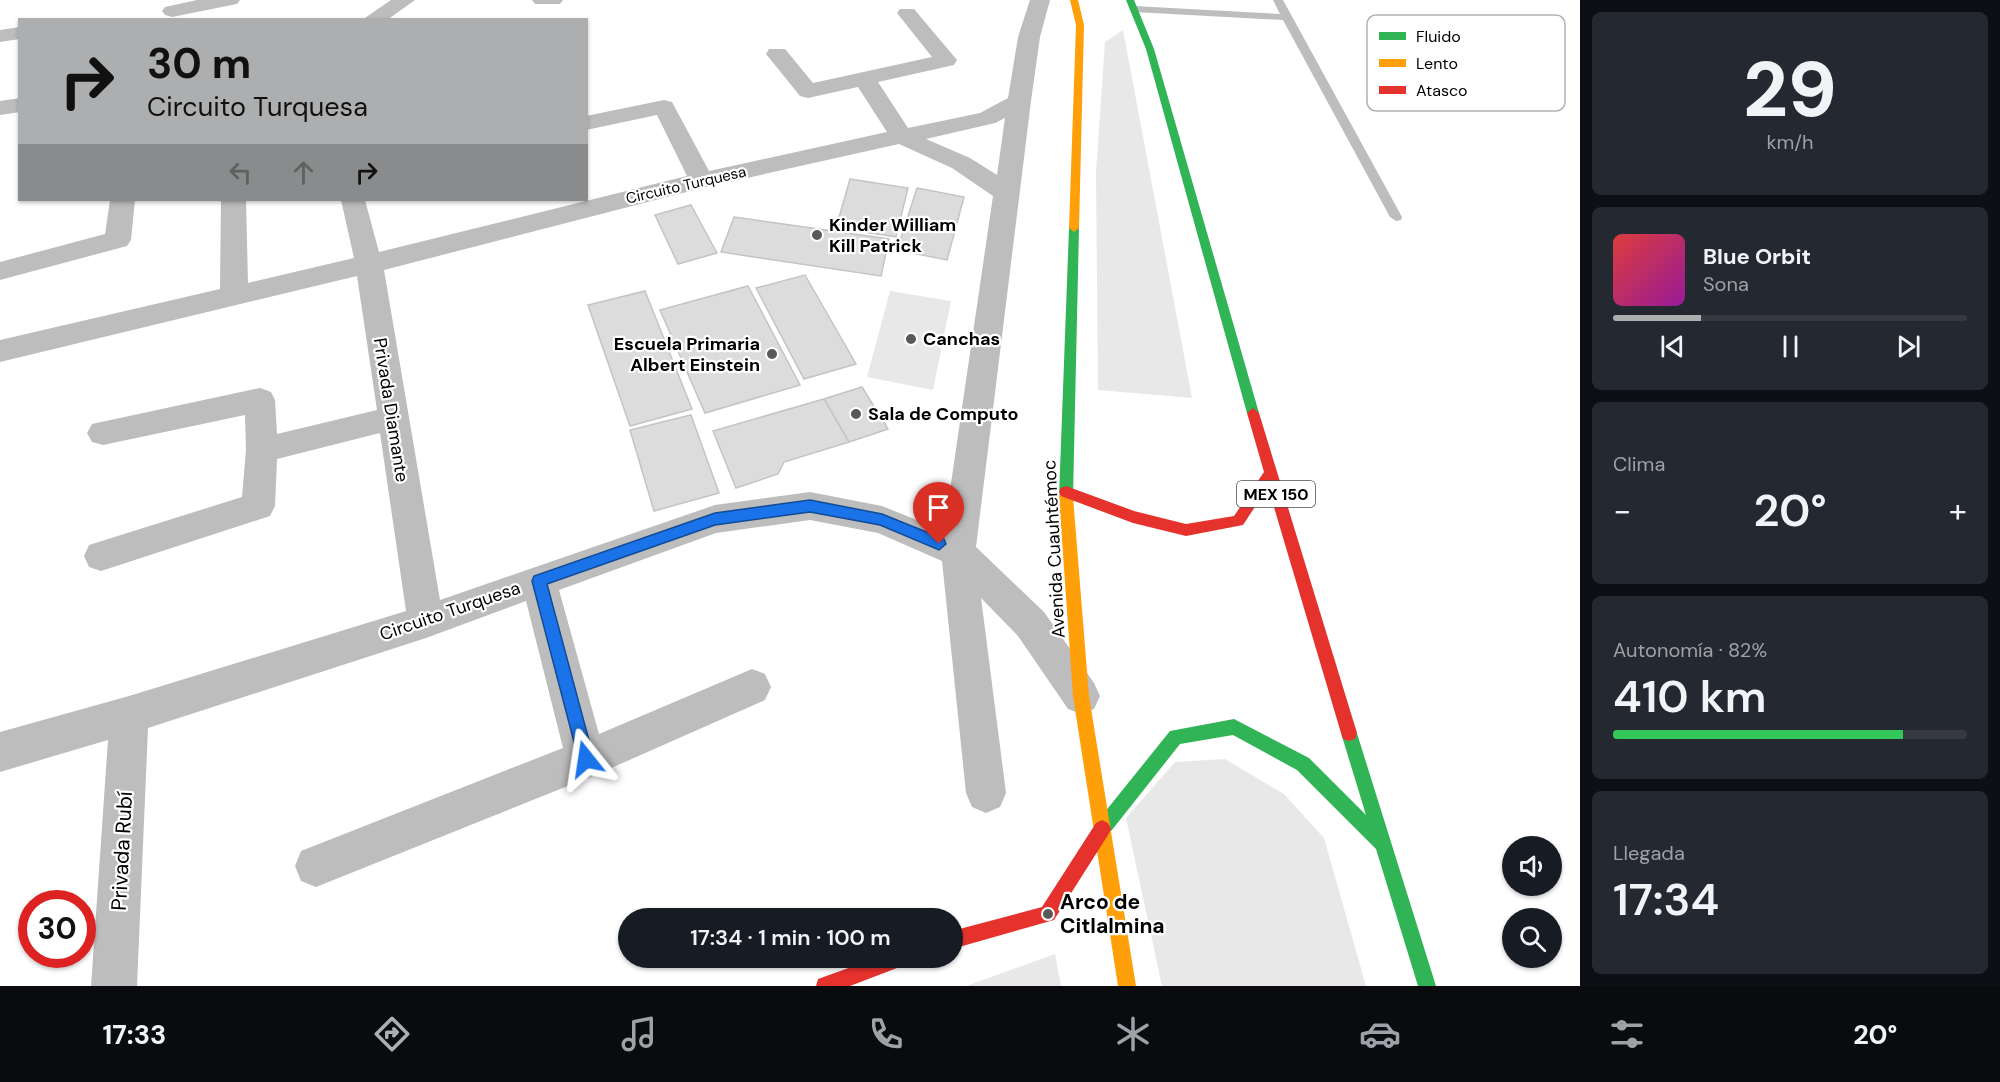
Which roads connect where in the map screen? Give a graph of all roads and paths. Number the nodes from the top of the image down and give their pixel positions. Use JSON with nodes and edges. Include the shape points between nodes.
{"nodes":[{"id":1,"x":230,"y":0,"type":"edge"},
{"id":2,"x":405,"y":0,"type":"edge"},
{"id":3,"x":542,"y":0,"type":"edge"},
{"id":4,"x":553,"y":0,"type":"edge"},
{"id":5,"x":1040,"y":0,"type":"edge"},
{"id":6,"x":1074,"y":0,"type":"edge"},
{"id":7,"x":1278,"y":0,"type":"edge"},
{"id":8,"x":1132,"y":5,"type":"edge"},
{"id":9,"x":172,"y":11,"type":"dead end"},
{"id":10,"x":907,"y":13,"type":"dead end"},
{"id":11,"x":1287,"y":17,"type":"junction"},
{"id":12,"x":375,"y":18,"type":"edge"},
{"id":13,"x":18,"y":33,"type":"edge"},
{"id":14,"x":0,"y":36,"type":"edge"},
{"id":15,"x":777,"y":54,"type":"dead end"},
{"id":16,"x":865,"y":80,"type":"junction"},
{"id":17,"x":1019,"y":101,"type":"junction"},
{"id":18,"x":18,"y":105,"type":"edge"},
{"id":19,"x":0,"y":108,"type":"edge"},
{"id":20,"x":588,"y":123,"type":"edge"},
{"id":21,"x":903,"y":137,"type":"junction"},
{"id":22,"x":702,"y":180,"type":"junction"},
{"id":23,"x":1006,"y":193,"type":"junction"},
{"id":24,"x":122,"y":201,"type":"edge"},
{"id":25,"x":233,"y":201,"type":"edge"},
{"id":26,"x":353,"y":201,"type":"edge"},
{"id":27,"x":1396,"y":217,"type":"dead end"},
{"id":28,"x":369,"y":264,"type":"junction"},
{"id":29,"x":0,"y":271,"type":"edge"},
{"id":30,"x":234,"y":296,"type":"junction"},
{"id":31,"x":0,"y":351,"type":"edge"},
{"id":32,"x":392,"y":418,"type":"junction"},
{"id":33,"x":103,"y":433,"type":"dead end"},
{"id":34,"x":262,"y":450,"type":"junction"},
{"id":35,"x":1270,"y":474,"type":"junction"},
{"id":36,"x":1066,"y":492,"type":"junction"},
{"id":37,"x":958,"y":552,"type":"junction"},
{"id":38,"x":101,"y":556,"type":"dead end"},
{"id":39,"x":539,"y":581,"type":"junction"},
{"id":40,"x":426,"y":621,"type":"junction"},
{"id":41,"x":752,"y":687,"type":"dead end"},
{"id":42,"x":1081,"y":696,"type":"junction"},
{"id":43,"x":129,"y":715,"type":"junction"},
{"id":44,"x":0,"y":752,"type":"edge"},
{"id":45,"x":586,"y":759,"type":"junction"},
{"id":46,"x":986,"y":793,"type":"dead end"},
{"id":47,"x":1102,"y":829,"type":"junction"},
{"id":48,"x":1386,"y":847,"type":"junction"},
{"id":49,"x":316,"y":866,"type":"dead end"},
{"id":50,"x":963,"y":937,"type":"edge"},
{"id":51,"x":874,"y":968,"type":"edge"},
{"id":52,"x":114,"y":986,"type":"edge"},
{"id":53,"x":825,"y":986,"type":"edge"},
{"id":54,"x":1127,"y":986,"type":"edge"},
{"id":55,"x":1427,"y":986,"type":"edge"}],
"edges":[{"from":1,"to":9,"type":"street"},
{"from":2,"to":12,"type":"street"},
{"from":3,"to":4,"type":"street"},
{"from":5,"to":17,"type":"street","via":[[1029,37]]},
{"from":6,"to":36,"type":"main road","name":"Avenida Cuauhtémoc","via":[[1080,25]]},
{"from":7,"to":11,"type":"lane"},
{"from":8,"to":11,"type":"lane"},
{"from":8,"to":35,"type":"main road","number":"MEX 150","via":[[1150,49]]},
{"from":10,"to":16,"type":"street","via":[[945,60]]},
{"from":11,"to":27,"type":"lane"},
{"from":13,"to":14,"type":"street"},
{"from":15,"to":16,"type":"street","via":[[808,91]]},
{"from":16,"to":21,"type":"street"},
{"from":17,"to":21,"type":"street","name":"Circuito Turquesa","via":[[987,118]]},
{"from":17,"to":23,"type":"street"},
{"from":18,"to":19,"type":"street"},
{"from":20,"to":22,"type":"street","via":[[664,107]]},
{"from":21,"to":22,"type":"street","name":"Circuito Turquesa"},
{"from":21,"to":23,"type":"street","via":[[961,163]]},
{"from":22,"to":28,"type":"street","name":"Circuito Turquesa"},
{"from":23,"to":37,"type":"street"},
{"from":24,"to":29,"type":"street","via":[[118,240]]},
{"from":25,"to":30,"type":"street"},
{"from":26,"to":28,"type":"street","name":"Privada Diamante"},
{"from":28,"to":30,"type":"street","name":"Circuito Turquesa"},
{"from":28,"to":32,"type":"street","name":"Privada Diamante"},
{"from":30,"to":31,"type":"street","name":"Circuito Turquesa"},
{"from":32,"to":34,"type":"street"},
{"from":32,"to":40,"type":"street","name":"Privada Diamante"},
{"from":33,"to":34,"type":"street","via":[[260,400]]},
{"from":34,"to":38,"type":"street","via":[[258,506]]},
{"from":35,"to":36,"type":"main road","via":[[1238,521],[1186,530],[1133,517]]},
{"from":35,"to":48,"type":"main road","number":"MEX 150"},
{"from":36,"to":42,"type":"main road","name":"Avenida Cuauhtémoc"},
{"from":37,"to":39,"type":"street","name":"Circuito Turquesa","via":[[882,520],[810,506],[715,519]]},
{"from":37,"to":42,"type":"street","name":"Circuito Turquesa","via":[[1031,624]]},
{"from":37,"to":46,"type":"street"},
{"from":39,"to":40,"type":"street","name":"Circuito Turquesa"},
{"from":39,"to":45,"type":"street"},
{"from":40,"to":43,"type":"street","name":"Circuito Turquesa"},
{"from":41,"to":45,"type":"street"},
{"from":42,"to":47,"type":"main road","name":"Avenida Cuauhtémoc"},
{"from":43,"to":44,"type":"street","name":"Circuito Turquesa"},
{"from":43,"to":52,"type":"street","name":"Privada Rubí"},
{"from":45,"to":49,"type":"street"},
{"from":47,"to":48,"type":"main road","via":[[1176,737],[1234,727],[1303,764]]},
{"from":47,"to":50,"type":"main road","via":[[1048,914]]},
{"from":47,"to":54,"type":"main road","name":"Avenida Cuauhtémoc"},
{"from":48,"to":55,"type":"main road","number":"MEX 150"},
{"from":51,"to":53,"type":"main road"}]}
